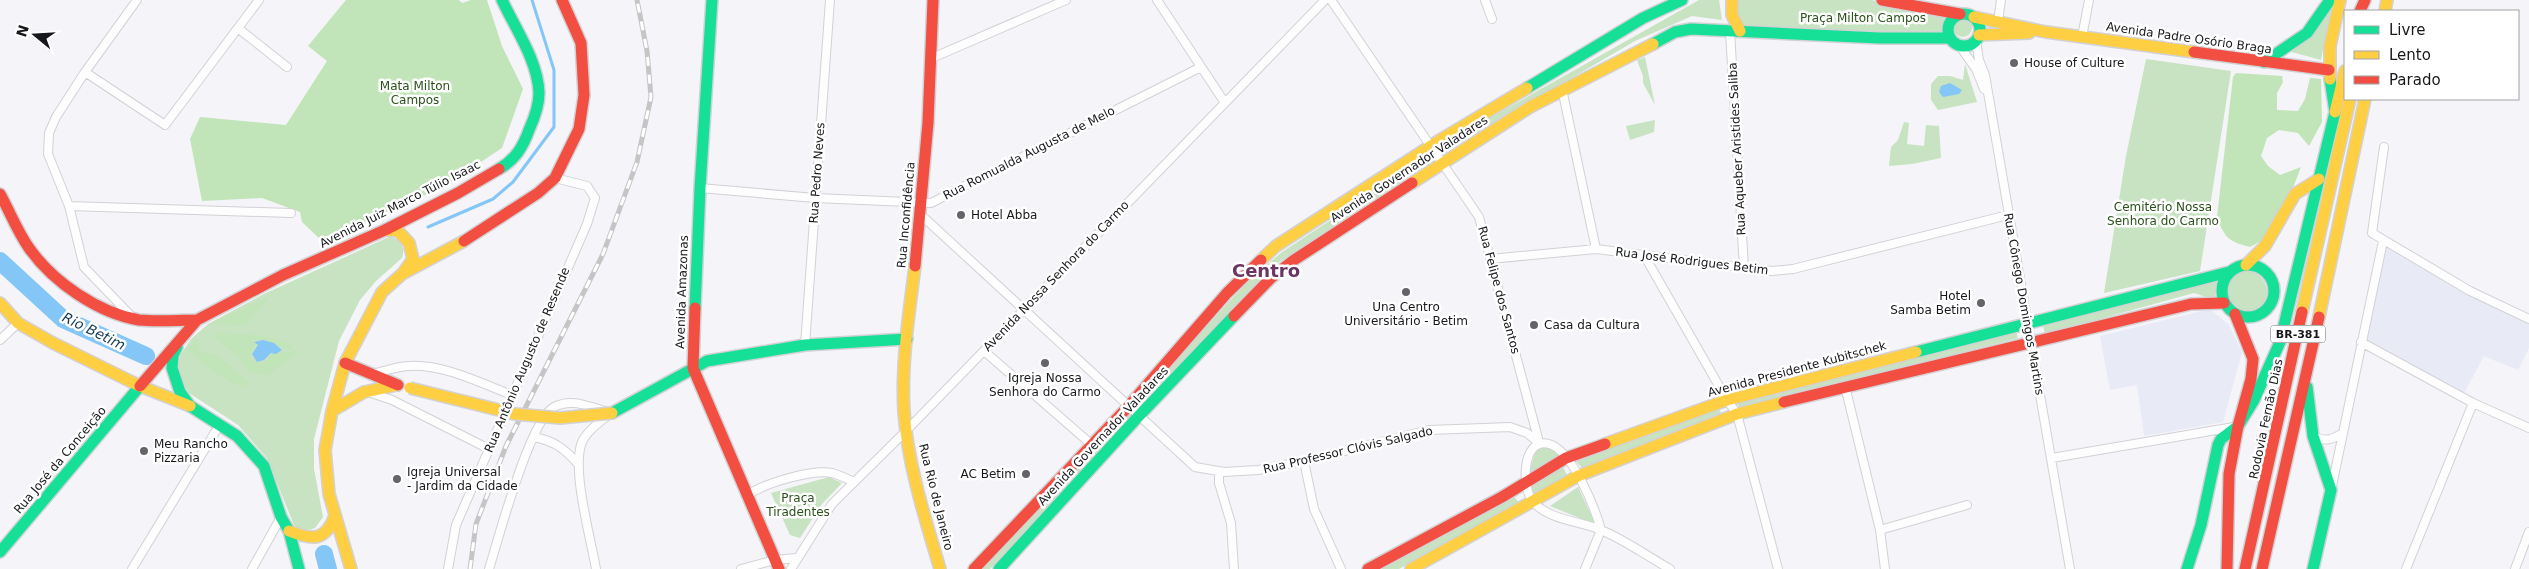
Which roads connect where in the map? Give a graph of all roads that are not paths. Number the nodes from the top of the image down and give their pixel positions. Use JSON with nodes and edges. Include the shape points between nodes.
{"nodes":[{"id":1,"x":137,"y":0,"type":"edge"},
{"id":2,"x":259,"y":0,"type":"edge"},
{"id":3,"x":502,"y":0,"type":"edge"},
{"id":4,"x":562,"y":0,"type":"edge"},
{"id":5,"x":712,"y":0,"type":"edge"},
{"id":6,"x":830,"y":0,"type":"edge"},
{"id":7,"x":933,"y":0,"type":"edge"},
{"id":8,"x":1066,"y":0,"type":"edge"},
{"id":9,"x":1158,"y":0,"type":"edge"},
{"id":10,"x":1325,"y":0,"type":"edge"},
{"id":11,"x":1331,"y":0,"type":"edge"},
{"id":12,"x":1485,"y":0,"type":"edge"},
{"id":13,"x":1682,"y":0,"type":"edge"},
{"id":14,"x":1724,"y":0,"type":"edge"},
{"id":15,"x":1732,"y":0,"type":"edge"},
{"id":16,"x":1882,"y":0,"type":"edge"},
{"id":17,"x":2001,"y":0,"type":"edge"},
{"id":18,"x":2090,"y":0,"type":"edge"},
{"id":19,"x":2330,"y":0,"type":"edge"},
{"id":20,"x":2340,"y":0,"type":"edge"},
{"id":21,"x":1960,"y":14,"type":"junction"},
{"id":22,"x":1974,"y":17,"type":"junction"},
{"id":23,"x":1492,"y":19,"type":"dead end"},
{"id":24,"x":1998,"y":21,"type":"junction"},
{"id":25,"x":239,"y":30,"type":"junction"},
{"id":26,"x":1735,"y":31,"type":"junction"},
{"id":27,"x":2046,"y":32,"type":"junction"},
{"id":28,"x":2082,"y":37,"type":"junction"},
{"id":29,"x":1949,"y":38,"type":"junction"},
{"id":30,"x":1978,"y":38,"type":"junction"},
{"id":31,"x":1959,"y":46,"type":"junction"},
{"id":32,"x":932,"y":58,"type":"junction"},
{"id":33,"x":2264,"y":62,"type":"junction"},
{"id":34,"x":287,"y":67,"type":"dead end"},
{"id":35,"x":1201,"y":67,"type":"junction"},
{"id":36,"x":2328,"y":70,"type":"junction"},
{"id":37,"x":85,"y":72,"type":"junction"},
{"id":38,"x":2344,"y":75,"type":"edge"},
{"id":39,"x":1562,"y":89,"type":"junction"},
{"id":40,"x":1987,"y":95,"type":"junction"},
{"id":41,"x":2350,"y":100,"type":"edge"},
{"id":42,"x":2366,"y":100,"type":"edge"},
{"id":43,"x":1225,"y":102,"type":"junction"},
{"id":44,"x":2335,"y":112,"type":"junction"},
{"id":45,"x":1431,"y":146,"type":"junction"},
{"id":46,"x":2384,"y":147,"type":"dead end"},
{"id":47,"x":1443,"y":165,"type":"junction"},
{"id":48,"x":555,"y":178,"type":"junction"},
{"id":49,"x":2319,"y":179,"type":"junction"},
{"id":50,"x":700,"y":188,"type":"junction"},
{"id":51,"x":0,"y":194,"type":"edge"},
{"id":52,"x":815,"y":198,"type":"junction"},
{"id":53,"x":922,"y":202,"type":"junction"},
{"id":54,"x":69,"y":206,"type":"junction"},
{"id":55,"x":291,"y":213,"type":"dead end"},
{"id":56,"x":920,"y":214,"type":"junction"},
{"id":57,"x":2008,"y":215,"type":"junction"},
{"id":58,"x":385,"y":230,"type":"junction"},
{"id":59,"x":2382,"y":241,"type":"junction"},
{"id":60,"x":1596,"y":249,"type":"junction"},
{"id":61,"x":1644,"y":255,"type":"junction"},
{"id":62,"x":1490,"y":259,"type":"junction"},
{"id":63,"x":2246,"y":264,"type":"junction"},
{"id":64,"x":1744,"y":268,"type":"junction"},
{"id":65,"x":2229,"y":272,"type":"junction"},
{"id":66,"x":402,"y":274,"type":"junction"},
{"id":67,"x":0,"y":304,"type":"edge"},
{"id":68,"x":2224,"y":304,"type":"junction"},
{"id":69,"x":1023,"y":309,"type":"junction"},
{"id":70,"x":2235,"y":314,"type":"junction"},
{"id":71,"x":133,"y":318,"type":"junction"},
{"id":72,"x":2529,"y":319,"type":"edge"},
{"id":73,"x":197,"y":320,"type":"junction"},
{"id":74,"x":18,"y":323,"type":"junction"},
{"id":75,"x":2028,"y":323,"type":"junction"},
{"id":76,"x":907,"y":339,"type":"junction"},
{"id":77,"x":0,"y":340,"type":"edge"},
{"id":78,"x":179,"y":341,"type":"junction"},
{"id":79,"x":2031,"y":342,"type":"junction"},
{"id":80,"x":2361,"y":342,"type":"junction"},
{"id":81,"x":805,"y":345,"type":"junction"},
{"id":82,"x":984,"y":351,"type":"junction"},
{"id":83,"x":345,"y":363,"type":"junction"},
{"id":84,"x":693,"y":368,"type":"junction"},
{"id":85,"x":375,"y":374,"type":"junction"},
{"id":86,"x":2306,"y":377,"type":"junction"},
{"id":87,"x":398,"y":385,"type":"junction"},
{"id":88,"x":140,"y":386,"type":"junction"},
{"id":89,"x":1845,"y":386,"type":"junction"},
{"id":90,"x":364,"y":392,"type":"junction"},
{"id":91,"x":512,"y":395,"type":"junction"},
{"id":92,"x":1727,"y":400,"type":"junction"},
{"id":93,"x":2473,"y":402,"type":"junction"},
{"id":94,"x":190,"y":406,"type":"junction"},
{"id":95,"x":1128,"y":406,"type":"junction"},
{"id":96,"x":332,"y":411,"type":"junction"},
{"id":97,"x":612,"y":413,"type":"junction"},
{"id":98,"x":1737,"y":414,"type":"junction"},
{"id":99,"x":1139,"y":416,"type":"junction"},
{"id":100,"x":220,"y":424,"type":"junction"},
{"id":101,"x":2238,"y":426,"type":"junction"},
{"id":102,"x":2529,"y":428,"type":"edge"},
{"id":103,"x":906,"y":431,"type":"junction"},
{"id":104,"x":2343,"y":432,"type":"junction"},
{"id":105,"x":2313,"y":436,"type":"junction"},
{"id":106,"x":534,"y":437,"type":"junction"},
{"id":107,"x":1091,"y":444,"type":"junction"},
{"id":108,"x":1540,"y":444,"type":"junction"},
{"id":109,"x":489,"y":449,"type":"junction"},
{"id":110,"x":1566,"y":458,"type":"junction"},
{"id":111,"x":2052,"y":458,"type":"junction"},
{"id":112,"x":1304,"y":461,"type":"junction"},
{"id":113,"x":577,"y":463,"type":"junction"},
{"id":114,"x":1219,"y":471,"type":"junction"},
{"id":115,"x":1578,"y":476,"type":"junction"},
{"id":116,"x":854,"y":482,"type":"junction"},
{"id":117,"x":1525,"y":483,"type":"junction"},
{"id":118,"x":2331,"y":490,"type":"junction"},
{"id":119,"x":748,"y":496,"type":"junction"},
{"id":120,"x":1533,"y":503,"type":"junction"},
{"id":121,"x":1967,"y":505,"type":"dead end"},
{"id":122,"x":335,"y":516,"type":"junction"},
{"id":123,"x":281,"y":518,"type":"junction"},
{"id":124,"x":1601,"y":530,"type":"junction"},
{"id":125,"x":1880,"y":530,"type":"junction"},
{"id":126,"x":290,"y":531,"type":"junction"},
{"id":127,"x":2529,"y":532,"type":"edge"},
{"id":128,"x":0,"y":552,"type":"edge"},
{"id":129,"x":796,"y":558,"type":"junction"},
{"id":130,"x":777,"y":564,"type":"edge"},
{"id":131,"x":132,"y":569,"type":"edge"},
{"id":132,"x":252,"y":569,"type":"edge"},
{"id":133,"x":299,"y":569,"type":"edge"},
{"id":134,"x":351,"y":569,"type":"edge"},
{"id":135,"x":448,"y":569,"type":"edge"},
{"id":136,"x":489,"y":569,"type":"edge"},
{"id":137,"x":596,"y":569,"type":"edge"},
{"id":138,"x":741,"y":569,"type":"edge"},
{"id":139,"x":791,"y":569,"type":"edge"},
{"id":140,"x":940,"y":569,"type":"edge"},
{"id":141,"x":974,"y":569,"type":"edge"},
{"id":142,"x":999,"y":569,"type":"edge"},
{"id":143,"x":1234,"y":569,"type":"edge"},
{"id":144,"x":1341,"y":569,"type":"edge"},
{"id":145,"x":1368,"y":569,"type":"edge"},
{"id":146,"x":1412,"y":569,"type":"edge"},
{"id":147,"x":1585,"y":569,"type":"edge"},
{"id":148,"x":1670,"y":569,"type":"edge"},
{"id":149,"x":1778,"y":569,"type":"edge"},
{"id":150,"x":1885,"y":569,"type":"edge"},
{"id":151,"x":2070,"y":569,"type":"edge"},
{"id":152,"x":2187,"y":569,"type":"edge"},
{"id":153,"x":2227,"y":569,"type":"edge"},
{"id":154,"x":2245,"y":569,"type":"edge"},
{"id":155,"x":2262,"y":569,"type":"edge"},
{"id":156,"x":2313,"y":569,"type":"edge"},
{"id":157,"x":2406,"y":569,"type":"edge"},
{"id":158,"x":2515,"y":569,"type":"edge"}],
"edges":[{"from":1,"to":37,"type":"street"},
{"from":2,"to":25,"type":"street"},
{"from":3,"to":58,"type":"main road","name":"Avenida Juiz Marco Túlio Isaac","via":[[532,62],[538,93],[534,118],[524,143],[511,162]]},
{"from":4,"to":48,"type":"main road","via":[[581,43],[584,95],[579,129]]},
{"from":5,"to":50,"type":"main road","name":"Avenida Amazonas"},
{"from":6,"to":52,"type":"street","name":"Rua Pedro Neves"},
{"from":7,"to":32,"type":"main road","name":"Rua Inconfidência"},
{"from":8,"to":32,"type":"street"},
{"from":9,"to":35,"type":"street"},
{"from":10,"to":43,"type":"street","name":"Avenida Nossa Senhora do Carmo"},
{"from":11,"to":45,"type":"street","name":"Rua Felipe dos Santos"},
{"from":12,"to":23,"type":"street"},
{"from":13,"to":45,"type":"main road","name":"Avenida Governador Valadares","via":[[1644,18]]},
{"from":14,"to":26,"type":"main road"},
{"from":15,"to":26,"type":"main road"},
{"from":16,"to":21,"type":"main road"},
{"from":17,"to":24,"type":"street"},
{"from":18,"to":28,"type":"street"},
{"from":19,"to":33,"type":"main road","via":[[2307,33]]},
{"from":20,"to":36,"type":"main road"},
{"from":21,"to":22,"type":"main road"},
{"from":21,"to":29,"type":"main road","via":[[1950,21],[1947,29]]},
{"from":22,"to":24,"type":"main road","name":"Avenida Padre Osório Braga"},
{"from":22,"to":30,"type":"main road","via":[[1979,24]]},
{"from":24,"to":27,"type":"main road","name":"Avenida Padre Osório Braga"},
{"from":25,"to":34,"type":"street"},
{"from":25,"to":37,"type":"street","via":[[165,126]]},
{"from":26,"to":29,"type":"main road","name":"Avenida Governador Valadares"},
{"from":26,"to":39,"type":"main road","name":"Avenida Governador Valadares","via":[[1691,29],[1675,32]]},
{"from":26,"to":64,"type":"street","name":"Rua Aqueber Aristides Saliba"},
{"from":27,"to":28,"type":"main road","name":"Avenida Padre Osório Braga"},
{"from":27,"to":30,"type":"main road","name":"Avenida Padre Osório Braga","via":[[1986,33]]},
{"from":28,"to":33,"type":"main road","name":"Avenida Padre Osório Braga"},
{"from":29,"to":31,"type":"main road"},
{"from":30,"to":31,"type":"main road","via":[[1969,45]]},
{"from":30,"to":40,"type":"street","name":"Rua Cônego Domingos Martins"},
{"from":31,"to":40,"type":"street","via":[[1976,69]]},
{"from":32,"to":53,"type":"main road","name":"Rua Inconfidência"},
{"from":33,"to":36,"type":"main road","name":"Avenida Padre Osório Braga"},
{"from":35,"to":43,"type":"street"},
{"from":35,"to":53,"type":"street","name":"Rua Romualda Augusta de Melo","via":[[931,203]]},
{"from":36,"to":44,"type":"main road"},
{"from":37,"to":54,"type":"street","via":[[49,132],[48,154]]},
{"from":38,"to":44,"type":"main road"},
{"from":39,"to":47,"type":"main road","name":"Avenida Governador Valadares"},
{"from":39,"to":60,"type":"street"},
{"from":40,"to":57,"type":"street","name":"Rua Cônego Domingos Martins"},
{"from":41,"to":154,"type":"main road","name":"Rodovia Fernão Dias","number":"BR-381"},
{"from":42,"to":86,"type":"main road","number":"BR-381"},
{"from":43,"to":69,"type":"street","name":"Avenida Nossa Senhora do Carmo"},
{"from":44,"to":49,"type":"main road"},
{"from":45,"to":47,"type":"street","name":"Rua Felipe dos Santos"},
{"from":45,"to":95,"type":"main road","name":"Avenida Governador Valadares","via":[[1276,246],[1227,293]]},
{"from":46,"to":59,"type":"street","via":[[2371,228]]},
{"from":47,"to":62,"type":"street","name":"Rua Felipe dos Santos","via":[[1479,217]]},
{"from":47,"to":99,"type":"main road","name":"Avenida Governador Valadares","via":[[1271,278]]},
{"from":48,"to":66,"type":"main road","via":[[481,232]]},
{"from":48,"to":91,"type":"street","name":"Rua Antônio Augusto de Resende","via":[[587,186],[595,198],[587,224]]},
{"from":49,"to":63,"type":"main road","via":[[2295,194],[2265,246]]},
{"from":49,"to":101,"type":"main road","via":[[2280,342],[2254,400]]},
{"from":50,"to":52,"type":"street","name":"Rua Romualda Augusta de Melo"},
{"from":50,"to":84,"type":"main road","name":"Avenida Amazonas"},
{"from":51,"to":71,"type":"main road","via":[[30,248],[51,274],[102,306]]},
{"from":52,"to":53,"type":"street","name":"Rua Romualda Augusta de Melo"},
{"from":52,"to":81,"type":"street","name":"Rua Pedro Neves"},
{"from":53,"to":56,"type":"main road","name":"Rua Inconfidência"},
{"from":54,"to":55,"type":"street"},
{"from":54,"to":71,"type":"street","via":[[84,267]]},
{"from":56,"to":69,"type":"street","name":"Rua Professor Clóvis Salgado"},
{"from":56,"to":76,"type":"main road","name":"Rua Inconfidência"},
{"from":57,"to":64,"type":"street","name":"Rua José Rodrigues Betim","via":[[1793,269]]},
{"from":57,"to":75,"type":"street","name":"Rua Cônego Domingos Martins"},
{"from":58,"to":66,"type":"main road","via":[[398,231],[410,243],[412,259]]},
{"from":58,"to":73,"type":"main road","name":"Avenida Juiz Marco Túlio Isaac","via":[[283,275]]},
{"from":59,"to":72,"type":"street","via":[[2470,291]]},
{"from":59,"to":80,"type":"street"},
{"from":60,"to":61,"type":"street","name":"Rua José Rodrigues Betim"},
{"from":60,"to":62,"type":"street","name":"Rua José Rodrigues Betim"},
{"from":61,"to":64,"type":"street","name":"Rua José Rodrigues Betim"},
{"from":61,"to":92,"type":"street"},
{"from":62,"to":108,"type":"street","name":"Rua Felipe dos Santos"},
{"from":63,"to":65,"type":"main road"},
{"from":63,"to":70,"type":"main road","via":[[2263,269],[2269,276],[2273,283],[2272,301],[2268,308],[2253,317]]},
{"from":65,"to":68,"type":"main road","via":[[2222,287]]},
{"from":65,"to":75,"type":"main road","name":"Avenida Presidente Kubitschek"},
{"from":66,"to":83,"type":"main road","via":[[382,292]]},
{"from":67,"to":74,"type":"main road"},
{"from":68,"to":70,"type":"main road"},
{"from":68,"to":79,"type":"main road","via":[[2191,304]]},
{"from":69,"to":82,"type":"street","name":"Avenida Nossa Senhora do Carmo"},
{"from":69,"to":95,"type":"street","name":"Rua Professor Clóvis Salgado"},
{"from":70,"to":101,"type":"main road","name":"Rodovia Fernão Dias","via":[[2253,359],[2252,379]]},
{"from":71,"to":73,"type":"main road"},
{"from":73,"to":78,"type":"main road","name":"Rua José da Conceição"},
{"from":74,"to":77,"type":"street"},
{"from":74,"to":88,"type":"main road"},
{"from":75,"to":79,"type":"street","name":"Rua Cônego Domingos Martins"},
{"from":75,"to":92,"type":"main road","name":"Avenida Presidente Kubitschek"},
{"from":76,"to":81,"type":"main road"},
{"from":76,"to":103,"type":"main road","name":"Rua Inconfidência"},
{"from":78,"to":88,"type":"main road","name":"Rua José da Conceição"},
{"from":78,"to":94,"type":"main road","via":[[173,356],[172,372]]},
{"from":79,"to":89,"type":"main road"},
{"from":79,"to":111,"type":"street","name":"Rua Cônego Domingos Martins"},
{"from":80,"to":93,"type":"street"},
{"from":80,"to":104,"type":"street"},
{"from":81,"to":84,"type":"main road","via":[[707,361]]},
{"from":82,"to":103,"type":"street","name":"Avenida Nossa Senhora do Carmo"},
{"from":82,"to":107,"type":"street"},
{"from":83,"to":85,"type":"main road"},
{"from":83,"to":96,"type":"main road"},
{"from":84,"to":97,"type":"main road"},
{"from":84,"to":119,"type":"main road","name":"Avenida Amazonas"},
{"from":85,"to":87,"type":"main road"},
{"from":85,"to":91,"type":"street","via":[[407,366],[426,366]]},
{"from":86,"to":105,"type":"main road"},
{"from":86,"to":155,"type":"main road","number":"BR-381"},
{"from":87,"to":90,"type":"main road"},
{"from":87,"to":97,"type":"main road","bridge":true,"via":[[515,414],[560,418]]},
{"from":88,"to":94,"type":"main road"},
{"from":88,"to":128,"type":"main road","name":"Rua José da Conceição"},
{"from":89,"to":98,"type":"main road"},
{"from":89,"to":125,"type":"street"},
{"from":90,"to":96,"type":"main road"},
{"from":90,"to":109,"type":"street","via":[[385,396]]},
{"from":91,"to":109,"type":"street","name":"Rua Antônio Augusto de Resende"},
{"from":92,"to":98,"type":"street"},
{"from":92,"to":110,"type":"main road","name":"Avenida Presidente Kubitschek"},
{"from":93,"to":102,"type":"street"},
{"from":93,"to":157,"type":"street"},
{"from":94,"to":100,"type":"main road"},
{"from":95,"to":99,"type":"street","name":"Rua Professor Clóvis Salgado"},
{"from":95,"to":107,"type":"main road","name":"Avenida Governador Valadares"},
{"from":96,"to":122,"type":"main road","via":[[325,450],[329,494]]},
{"from":97,"to":106,"type":"street","via":[[577,402],[560,404],[551,408]]},
{"from":97,"to":113,"type":"street","via":[[597,423],[582,442]]},
{"from":98,"to":115,"type":"main road"},
{"from":98,"to":149,"type":"street"},
{"from":99,"to":114,"type":"street","name":"Rua Professor Clóvis Salgado","via":[[1195,466]]},
{"from":99,"to":142,"type":"main road","name":"Avenida Governador Valadares"},
{"from":100,"to":123,"type":"main road","via":[[237,436],[264,466]]},
{"from":100,"to":131,"type":"street"},
{"from":101,"to":111,"type":"street"},
{"from":101,"to":152,"type":"main road","via":[[2218,445],[2201,525]]},
{"from":101,"to":153,"type":"main road","name":"Rodovia Fernão Dias","via":[[2229,474]]},
{"from":103,"to":116,"type":"street","name":"Avenida Nossa Senhora do Carmo"},
{"from":103,"to":140,"type":"main road","name":"Rua Rio de Janeiro","via":[[919,496]]},
{"from":104,"to":105,"type":"street","via":[[2330,441]]},
{"from":104,"to":118,"type":"street"},
{"from":105,"to":118,"type":"main road"},
{"from":106,"to":113,"type":"street","via":[[557,444]]},
{"from":106,"to":136,"type":"street","via":[[517,476]]},
{"from":107,"to":141,"type":"main road","name":"Avenida Governador Valadares"},
{"from":108,"to":110,"type":"street","name":"Rua Professor Clóvis Salgado","via":[[1554,446]]},
{"from":108,"to":112,"type":"street","name":"Rua Professor Clóvis Salgado","via":[[1527,433],[1510,427],[1429,430]]},
{"from":108,"to":117,"type":"street","via":[[1533,447],[1528,456]]},
{"from":109,"to":135,"type":"street","name":"Rua Antônio Augusto de Resende","via":[[456,525]]},
{"from":110,"to":115,"type":"street"},
{"from":110,"to":117,"type":"main road","name":"Avenida Presidente Kubitschek"},
{"from":111,"to":151,"type":"street","name":"Rua Cônego Domingos Martins"},
{"from":112,"to":114,"type":"street","name":"Rua Professor Clóvis Salgado","via":[[1258,470]]},
{"from":112,"to":144,"type":"street","via":[[1314,509]]},
{"from":113,"to":137,"type":"street"},
{"from":114,"to":143,"type":"street","via":[[1219,483],[1231,523]]},
{"from":115,"to":120,"type":"main road"},
{"from":115,"to":124,"type":"street"},
{"from":116,"to":119,"type":"street","via":[[824,473],[779,482]]},
{"from":116,"to":129,"type":"street","name":"Avenida Nossa Senhora do Carmo","via":[[832,504]]},
{"from":117,"to":120,"type":"street"},
{"from":117,"to":145,"type":"main road","name":"Avenida Presidente Kubitschek"},
{"from":118,"to":156,"type":"main road"},
{"from":119,"to":130,"type":"main road","name":"Avenida Amazonas"},
{"from":120,"to":124,"type":"street","via":[[1556,516]]},
{"from":120,"to":146,"type":"main road"},
{"from":121,"to":125,"type":"street"},
{"from":122,"to":126,"type":"main road","via":[[328,532],[319,538]]},
{"from":122,"to":134,"type":"main road"},
{"from":123,"to":126,"type":"main road"},
{"from":123,"to":132,"type":"street"},
{"from":124,"to":147,"type":"street"},
{"from":124,"to":148,"type":"street"},
{"from":125,"to":150,"type":"street"},
{"from":126,"to":133,"type":"main road"},
{"from":127,"to":158,"type":"street"},
{"from":129,"to":130,"type":"street"},
{"from":129,"to":139,"type":"street","name":"Avenida Nossa Senhora do Carmo"},
{"from":130,"to":138,"type":"street"}]}
